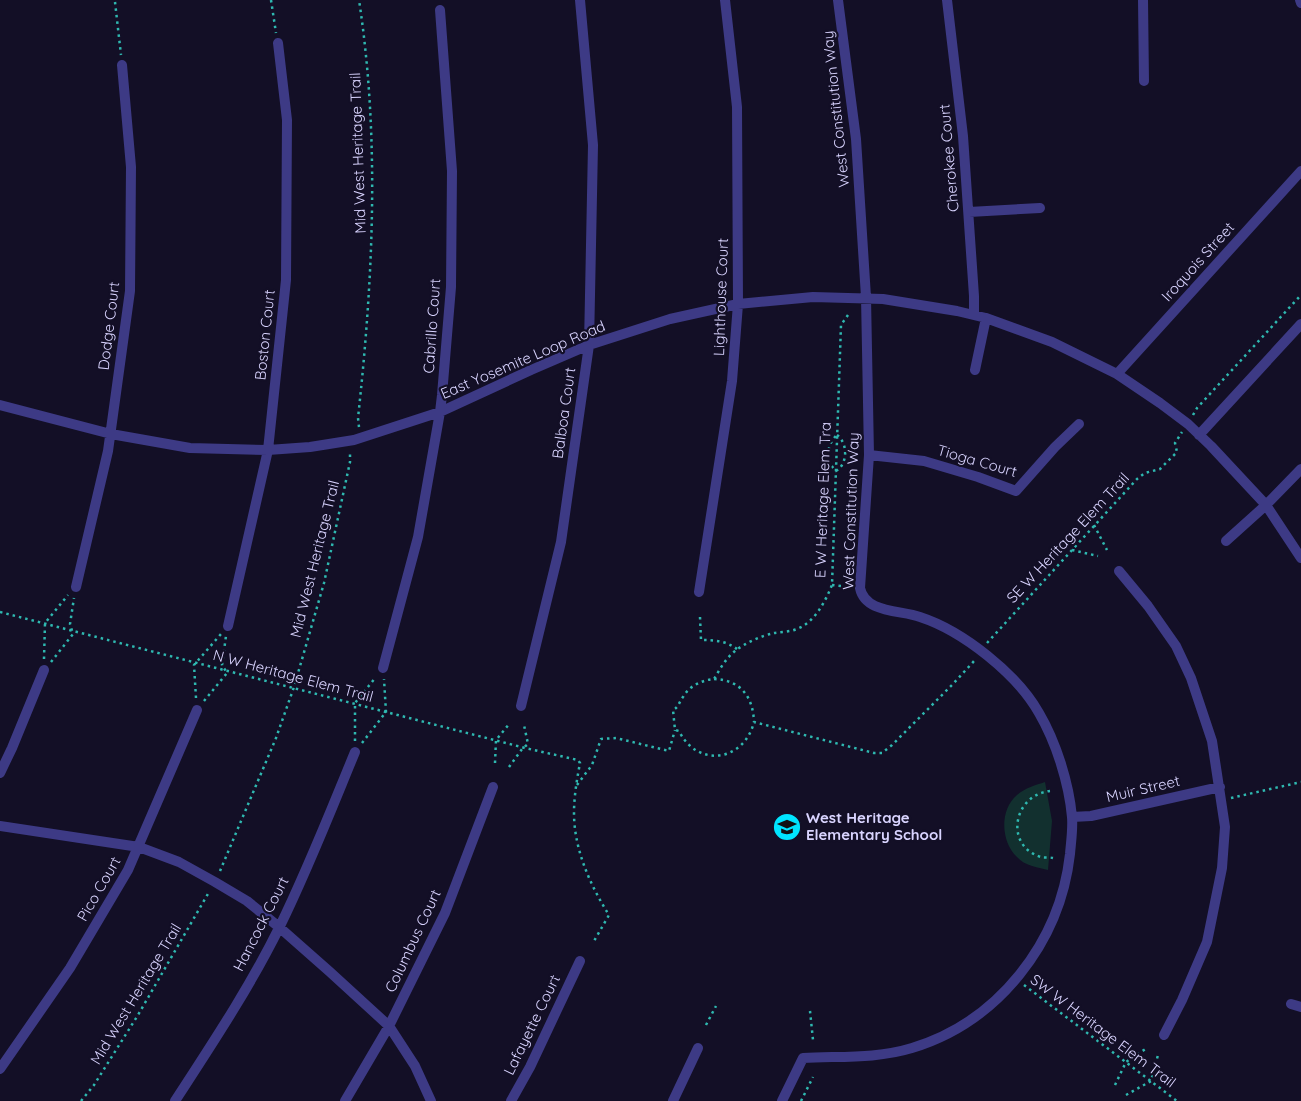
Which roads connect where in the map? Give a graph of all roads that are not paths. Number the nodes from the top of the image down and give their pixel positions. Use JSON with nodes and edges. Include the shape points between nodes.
{"nodes":[{"id":1,"x":580,"y":0,"type":"edge"},
{"id":2,"x":725,"y":0,"type":"edge"},
{"id":3,"x":838,"y":0,"type":"edge"},
{"id":4,"x":947,"y":0,"type":"edge"},
{"id":5,"x":1143,"y":0,"type":"edge"},
{"id":6,"x":440,"y":10,"type":"dead end"},
{"id":7,"x":278,"y":43,"type":"road end"},
{"id":8,"x":122,"y":65,"type":"road end"},
{"id":9,"x":1144,"y":81,"type":"dead end"},
{"id":10,"x":1301,"y":171,"type":"edge"},
{"id":11,"x":1040,"y":208,"type":"dead end"},
{"id":12,"x":969,"y":212,"type":"junction"},
{"id":13,"x":866,"y":297,"type":"junction"},
{"id":14,"x":738,"y":304,"type":"junction"},
{"id":15,"x":974,"y":314,"type":"junction"},
{"id":16,"x":986,"y":318,"type":"junction"},
{"id":17,"x":1301,"y":324,"type":"edge"},
{"id":18,"x":589,"y":346,"type":"junction"},
{"id":19,"x":975,"y":370,"type":"dead end"},
{"id":20,"x":1118,"y":374,"type":"junction"},
{"id":21,"x":0,"y":405,"type":"edge"},
{"id":22,"x":440,"y":412,"type":"junction"},
{"id":23,"x":1079,"y":424,"type":"dead end"},
{"id":24,"x":111,"y":434,"type":"junction"},
{"id":25,"x":1199,"y":435,"type":"junction"},
{"id":26,"x":268,"y":450,"type":"junction"},
{"id":27,"x":869,"y":455,"type":"junction"},
{"id":28,"x":1301,"y":469,"type":"edge"},
{"id":29,"x":1266,"y":505,"type":"junction"},
{"id":30,"x":1226,"y":541,"type":"dead end"},
{"id":31,"x":1301,"y":558,"type":"edge"},
{"id":32,"x":1118,"y":571,"type":"dead end"},
{"id":33,"x":76,"y":587,"type":"road end"},
{"id":34,"x":699,"y":592,"type":"dead end"},
{"id":35,"x":228,"y":626,"type":"road end"},
{"id":36,"x":383,"y":668,"type":"road end"},
{"id":37,"x":44,"y":670,"type":"road end"},
{"id":38,"x":521,"y":706,"type":"dead end"},
{"id":39,"x":197,"y":710,"type":"road end"},
{"id":40,"x":355,"y":752,"type":"road end"},
{"id":41,"x":0,"y":773,"type":"edge"},
{"id":42,"x":493,"y":787,"type":"dead end"},
{"id":43,"x":1220,"y":787,"type":"junction"},
{"id":44,"x":1072,"y":817,"type":"junction"},
{"id":45,"x":0,"y":826,"type":"edge"},
{"id":46,"x":139,"y":847,"type":"junction"},
{"id":47,"x":279,"y":927,"type":"junction"},
{"id":48,"x":580,"y":961,"type":"dead end"},
{"id":49,"x":389,"y":1026,"type":"junction"},
{"id":50,"x":1164,"y":1035,"type":"dead end"},
{"id":51,"x":698,"y":1048,"type":"dead end"},
{"id":52,"x":0,"y":1069,"type":"edge"},
{"id":53,"x":175,"y":1101,"type":"edge"},
{"id":54,"x":345,"y":1101,"type":"edge"},
{"id":55,"x":431,"y":1101,"type":"edge"},
{"id":56,"x":511,"y":1101,"type":"edge"},
{"id":57,"x":673,"y":1101,"type":"edge"},
{"id":58,"x":782,"y":1101,"type":"edge"}],
"edges":[{"from":1,"to":18,"type":"street","name":"Balboa Court","via":[[593,145]]},
{"from":2,"to":14,"type":"street","name":"Lighthouse Court","via":[[737,107]]},
{"from":3,"to":13,"type":"street","name":"West Constitution Way","via":[[856,139]]},
{"from":4,"to":12,"type":"street","name":"Cherokee Court"},
{"from":5,"to":9,"type":"street"},
{"from":6,"to":22,"type":"street","name":"Cabrillo Court","via":[[452,181],[451,287]]},
{"from":7,"to":26,"type":"street","name":"Boston Court","via":[[286,120],[286,280]]},
{"from":8,"to":24,"type":"street","name":"Dodge Court","via":[[131,167],[130,291]]},
{"from":10,"to":20,"type":"street","name":"Iroquois Street"},
{"from":11,"to":12,"type":"street"},
{"from":12,"to":15,"type":"street","name":"Cherokee Court"},
{"from":13,"to":14,"type":"street","name":"East Yosemite Loop Road","via":[[813,297]]},
{"from":13,"to":15,"type":"street","name":"East Yosemite Loop Road"},
{"from":13,"to":27,"type":"street","name":"West Constitution Way"},
{"from":14,"to":18,"type":"street","name":"East Yosemite Loop Road","via":[[670,319]]},
{"from":14,"to":34,"type":"street","name":"Lighthouse Court","via":[[732,381]]},
{"from":15,"to":16,"type":"street","name":"East Yosemite Loop Road"},
{"from":16,"to":19,"type":"street"},
{"from":16,"to":20,"type":"street","name":"East Yosemite Loop Road","via":[[1052,342]]},
{"from":17,"to":25,"type":"street"},
{"from":18,"to":22,"type":"street","name":"East Yosemite Loop Road"},
{"from":18,"to":38,"type":"street","name":"Balboa Court","via":[[561,542]]},
{"from":20,"to":25,"type":"street","name":"East Yosemite Loop Road"},
{"from":21,"to":24,"type":"street","name":"East Yosemite Loop Road"},
{"from":22,"to":26,"type":"street","name":"East Yosemite Loop Road","via":[[354,440]]},
{"from":22,"to":36,"type":"street","name":"Cabrillo Court","via":[[418,537]]},
{"from":23,"to":27,"type":"street","name":"Tioga Court","via":[[1016,491],[924,461]]},
{"from":24,"to":26,"type":"street","name":"East Yosemite Loop Road","via":[[190,448]]},
{"from":24,"to":33,"type":"street","name":"Dodge Court"},
{"from":25,"to":29,"type":"street","name":"East Yosemite Loop Road"},
{"from":26,"to":35,"type":"street","name":"Boston Court"},
{"from":27,"to":44,"type":"street","name":"West Constitution Way","via":[[862,594],[868,603],[922,617],[942,626],[963,638],[1011,676],[1038,712],[1059,758]]},
{"from":28,"to":29,"type":"street"},
{"from":29,"to":30,"type":"street"},
{"from":29,"to":31,"type":"street","name":"East Yosemite Loop Road"},
{"from":32,"to":43,"type":"street","via":[[1176,646],[1191,678],[1212,741]]},
{"from":37,"to":41,"type":"street"},
{"from":39,"to":46,"type":"street","name":"Pico Court"},
{"from":40,"to":47,"type":"street","name":"Hancock Court"},
{"from":42,"to":49,"type":"street","name":"Columbus Court","via":[[445,913]]},
{"from":43,"to":44,"type":"street","name":"Muir Street","via":[[1091,816]]},
{"from":43,"to":50,"type":"street","via":[[1225,827],[1222,868],[1207,942]]},
{"from":44,"to":58,"type":"street","name":"West Constitution Way","via":[[1068,873],[1055,918],[1038,952],[1016,980],[960,1027],[913,1048],[863,1058],[803,1058]]},
{"from":45,"to":46,"type":"street"},
{"from":46,"to":47,"type":"street","via":[[179,862],[215,882],[247,901]]},
{"from":46,"to":52,"type":"street","name":"Pico Court","via":[[70,968]]},
{"from":47,"to":49,"type":"street"},
{"from":47,"to":53,"type":"street","name":"Hancock Court","via":[[215,1040]]},
{"from":48,"to":56,"type":"street","name":"Lafayette Court"},
{"from":49,"to":54,"type":"street","name":"Columbus Court"},
{"from":49,"to":55,"type":"street","via":[[415,1066]]},
{"from":51,"to":57,"type":"street"}]}
